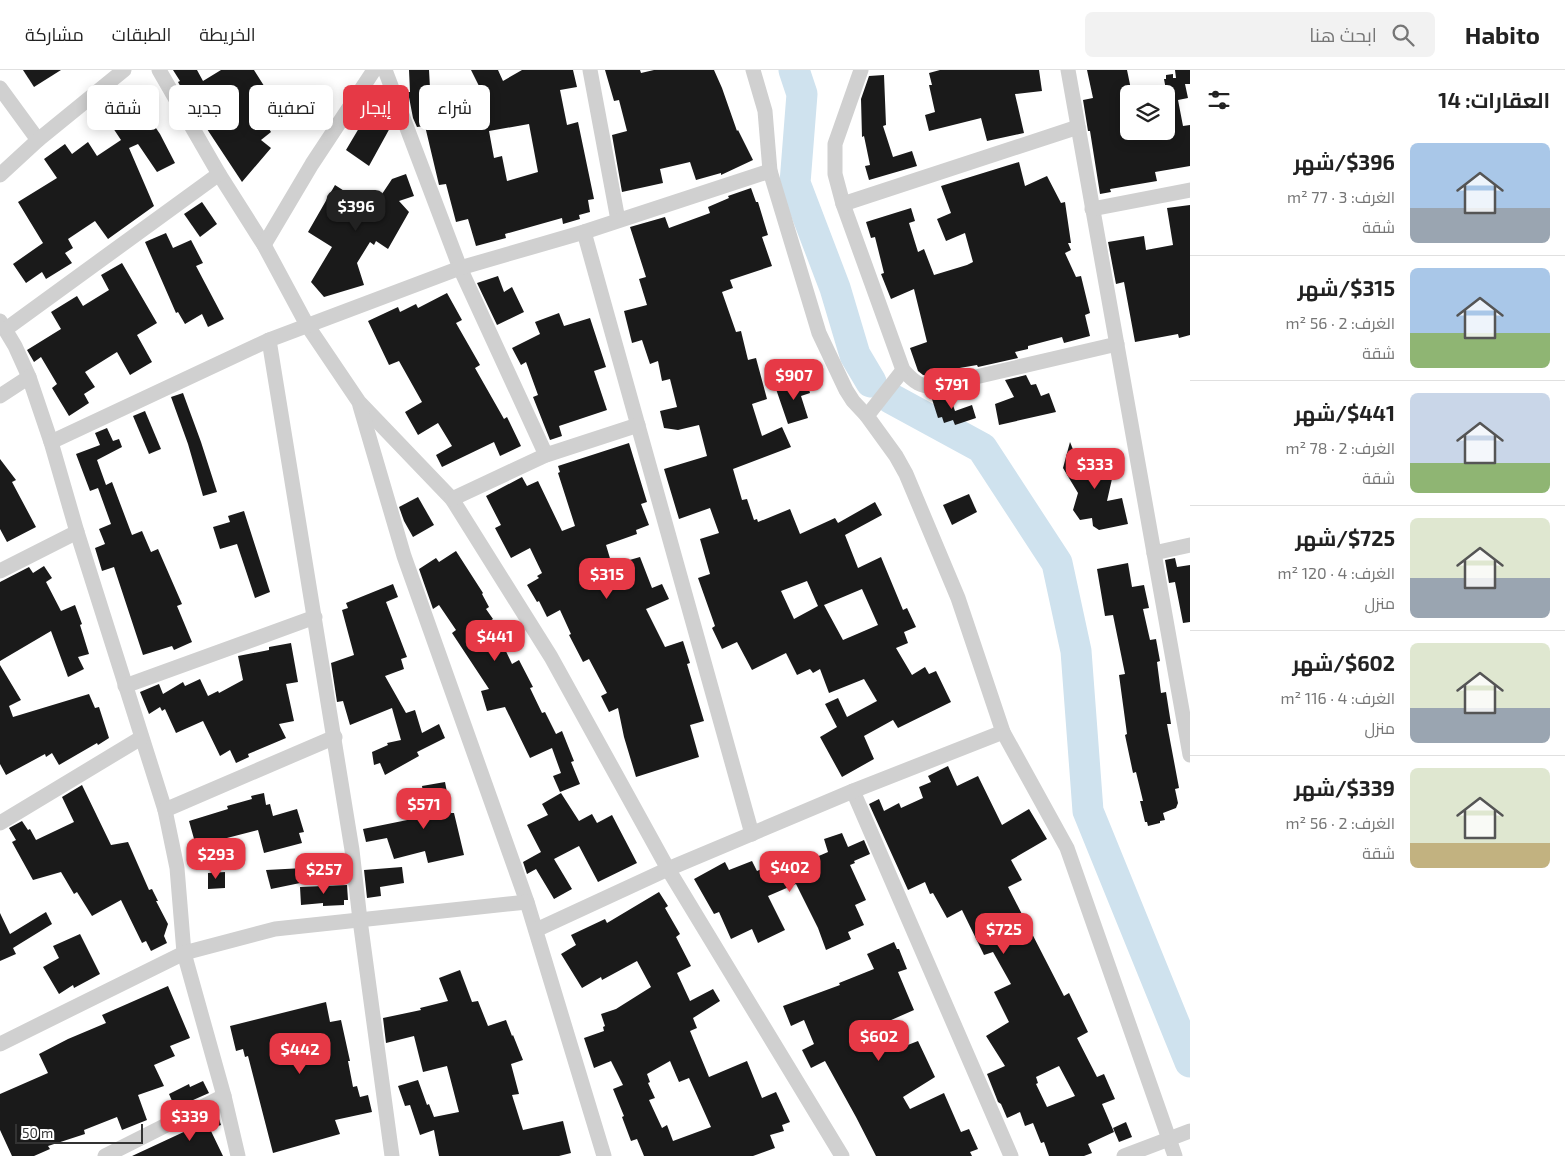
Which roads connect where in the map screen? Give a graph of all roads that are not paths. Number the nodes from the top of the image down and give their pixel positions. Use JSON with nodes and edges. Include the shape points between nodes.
{"nodes":[{"id":1,"x":124,"y":70,"type":"edge"},
{"id":2,"x":159,"y":70,"type":"edge"},
{"id":3,"x":374,"y":70,"type":"edge"},
{"id":4,"x":386,"y":70,"type":"edge"},
{"id":5,"x":590,"y":70,"type":"edge"},
{"id":6,"x":753,"y":70,"type":"edge"},
{"id":7,"x":861,"y":70,"type":"edge"},
{"id":8,"x":1068,"y":70,"type":"edge"},
{"id":9,"x":0,"y":88,"type":"edge"},
{"id":10,"x":1078,"y":127,"type":"junction"},
{"id":11,"x":38,"y":140,"type":"junction"},
{"id":12,"x":770,"y":171,"type":"junction"},
{"id":13,"x":219,"y":174,"type":"junction"},
{"id":14,"x":0,"y":175,"type":"edge"},
{"id":15,"x":1190,"y":190,"type":"edge"},
{"id":16,"x":843,"y":204,"type":"junction"},
{"id":17,"x":1092,"y":209,"type":"junction"},
{"id":18,"x":618,"y":220,"type":"junction"},
{"id":19,"x":584,"y":232,"type":"junction"},
{"id":20,"x":264,"y":244,"type":"junction"},
{"id":21,"x":460,"y":268,"type":"junction"},
{"id":22,"x":3,"y":325,"type":"edge"},
{"id":23,"x":308,"y":325,"type":"junction"},
{"id":24,"x":269,"y":340,"type":"junction"},
{"id":25,"x":1117,"y":344,"type":"junction"},
{"id":26,"x":904,"y":370,"type":"junction"},
{"id":27,"x":29,"y":377,"type":"junction"},
{"id":28,"x":0,"y":396,"type":"edge"},
{"id":29,"x":359,"y":402,"type":"junction"},
{"id":30,"x":867,"y":416,"type":"junction"},
{"id":31,"x":638,"y":424,"type":"junction"},
{"id":32,"x":51,"y":442,"type":"junction"},
{"id":33,"x":546,"y":455,"type":"junction"},
{"id":34,"x":452,"y":499,"type":"junction"},
{"id":35,"x":77,"y":532,"type":"junction"},
{"id":36,"x":1190,"y":545,"type":"edge"},
{"id":37,"x":1154,"y":553,"type":"junction"},
{"id":38,"x":0,"y":570,"type":"edge"},
{"id":39,"x":315,"y":617,"type":"junction"},
{"id":40,"x":125,"y":686,"type":"junction"},
{"id":41,"x":1003,"y":732,"type":"junction"},
{"id":42,"x":335,"y":737,"type":"junction"},
{"id":43,"x":141,"y":738,"type":"junction"},
{"id":44,"x":1190,"y":755,"type":"edge"},
{"id":45,"x":853,"y":791,"type":"junction"},
{"id":46,"x":165,"y":810,"type":"junction"},
{"id":47,"x":0,"y":823,"type":"edge"},
{"id":48,"x":752,"y":834,"type":"junction"},
{"id":49,"x":668,"y":869,"type":"junction"},
{"id":50,"x":527,"y":902,"type":"junction"},
{"id":51,"x":360,"y":920,"type":"junction"},
{"id":52,"x":536,"y":930,"type":"junction"},
{"id":53,"x":184,"y":954,"type":"junction"},
{"id":54,"x":0,"y":1044,"type":"edge"},
{"id":55,"x":224,"y":1096,"type":"junction"},
{"id":56,"x":1190,"y":1131,"type":"edge"},
{"id":57,"x":1169,"y":1140,"type":"junction"},
{"id":58,"x":105,"y":1156,"type":"edge"},
{"id":59,"x":238,"y":1156,"type":"edge"},
{"id":60,"x":392,"y":1156,"type":"edge"},
{"id":61,"x":604,"y":1156,"type":"edge"},
{"id":62,"x":842,"y":1156,"type":"edge"},
{"id":63,"x":1011,"y":1156,"type":"edge"},
{"id":64,"x":1124,"y":1156,"type":"edge"},
{"id":65,"x":1175,"y":1156,"type":"edge"}],
"edges":[{"from":1,"to":11,"type":"street"},
{"from":2,"to":13,"type":"street"},
{"from":3,"to":20,"type":"street"},
{"from":4,"to":21,"type":"street"},
{"from":5,"to":18,"type":"street"},
{"from":6,"to":12,"type":"street","via":[[764,111]]},
{"from":7,"to":16,"type":"street","via":[[835,144],[835,174]]},
{"from":8,"to":10,"type":"street"},
{"from":9,"to":11,"type":"street"},
{"from":10,"to":16,"type":"street"},
{"from":10,"to":17,"type":"street"},
{"from":11,"to":14,"type":"street"},
{"from":12,"to":18,"type":"street"},
{"from":12,"to":30,"type":"street","via":[[819,333],[846,390]]},
{"from":13,"to":20,"type":"street"},
{"from":13,"to":22,"type":"street"},
{"from":15,"to":17,"type":"street"},
{"from":16,"to":26,"type":"street"},
{"from":17,"to":25,"type":"street"},
{"from":18,"to":19,"type":"street"},
{"from":19,"to":21,"type":"street"},
{"from":19,"to":31,"type":"street"},
{"from":20,"to":23,"type":"street"},
{"from":21,"to":23,"type":"street"},
{"from":21,"to":33,"type":"street"},
{"from":22,"to":27,"type":"street"},
{"from":23,"to":24,"type":"street"},
{"from":23,"to":29,"type":"street"},
{"from":24,"to":32,"type":"street"},
{"from":24,"to":39,"type":"street"},
{"from":25,"to":26,"type":"street","via":[[937,386],[926,387],[913,382]]},
{"from":25,"to":37,"type":"street"},
{"from":26,"to":30,"type":"street"},
{"from":27,"to":28,"type":"street"},
{"from":27,"to":32,"type":"street"},
{"from":29,"to":34,"type":"street"},
{"from":29,"to":50,"type":"street","via":[[404,556]]},
{"from":30,"to":41,"type":"street","via":[[896,456],[920,506],[958,598]]},
{"from":31,"to":33,"type":"street"},
{"from":31,"to":48,"type":"street"},
{"from":32,"to":35,"type":"street"},
{"from":33,"to":34,"type":"street"},
{"from":34,"to":49,"type":"street","via":[[551,657]]},
{"from":35,"to":38,"type":"street"},
{"from":35,"to":40,"type":"street"},
{"from":36,"to":37,"type":"street"},
{"from":37,"to":44,"type":"street"},
{"from":39,"to":40,"type":"street"},
{"from":39,"to":42,"type":"street"},
{"from":40,"to":43,"type":"street"},
{"from":41,"to":45,"type":"street"},
{"from":41,"to":57,"type":"street","via":[[1067,848]]},
{"from":42,"to":46,"type":"street"},
{"from":42,"to":51,"type":"street"},
{"from":43,"to":46,"type":"street"},
{"from":43,"to":47,"type":"street"},
{"from":45,"to":48,"type":"street"},
{"from":45,"to":63,"type":"street"},
{"from":46,"to":53,"type":"street","via":[[177,868]]},
{"from":48,"to":49,"type":"street"},
{"from":49,"to":52,"type":"street"},
{"from":49,"to":62,"type":"street"},
{"from":50,"to":51,"type":"street"},
{"from":50,"to":52,"type":"street"},
{"from":51,"to":53,"type":"street","via":[[275,929]]},
{"from":51,"to":60,"type":"street"},
{"from":52,"to":61,"type":"street"},
{"from":53,"to":54,"type":"street"},
{"from":53,"to":55,"type":"street"},
{"from":55,"to":58,"type":"street"},
{"from":55,"to":59,"type":"street"},
{"from":56,"to":57,"type":"street"},
{"from":57,"to":64,"type":"street"},
{"from":57,"to":65,"type":"street"}]}
